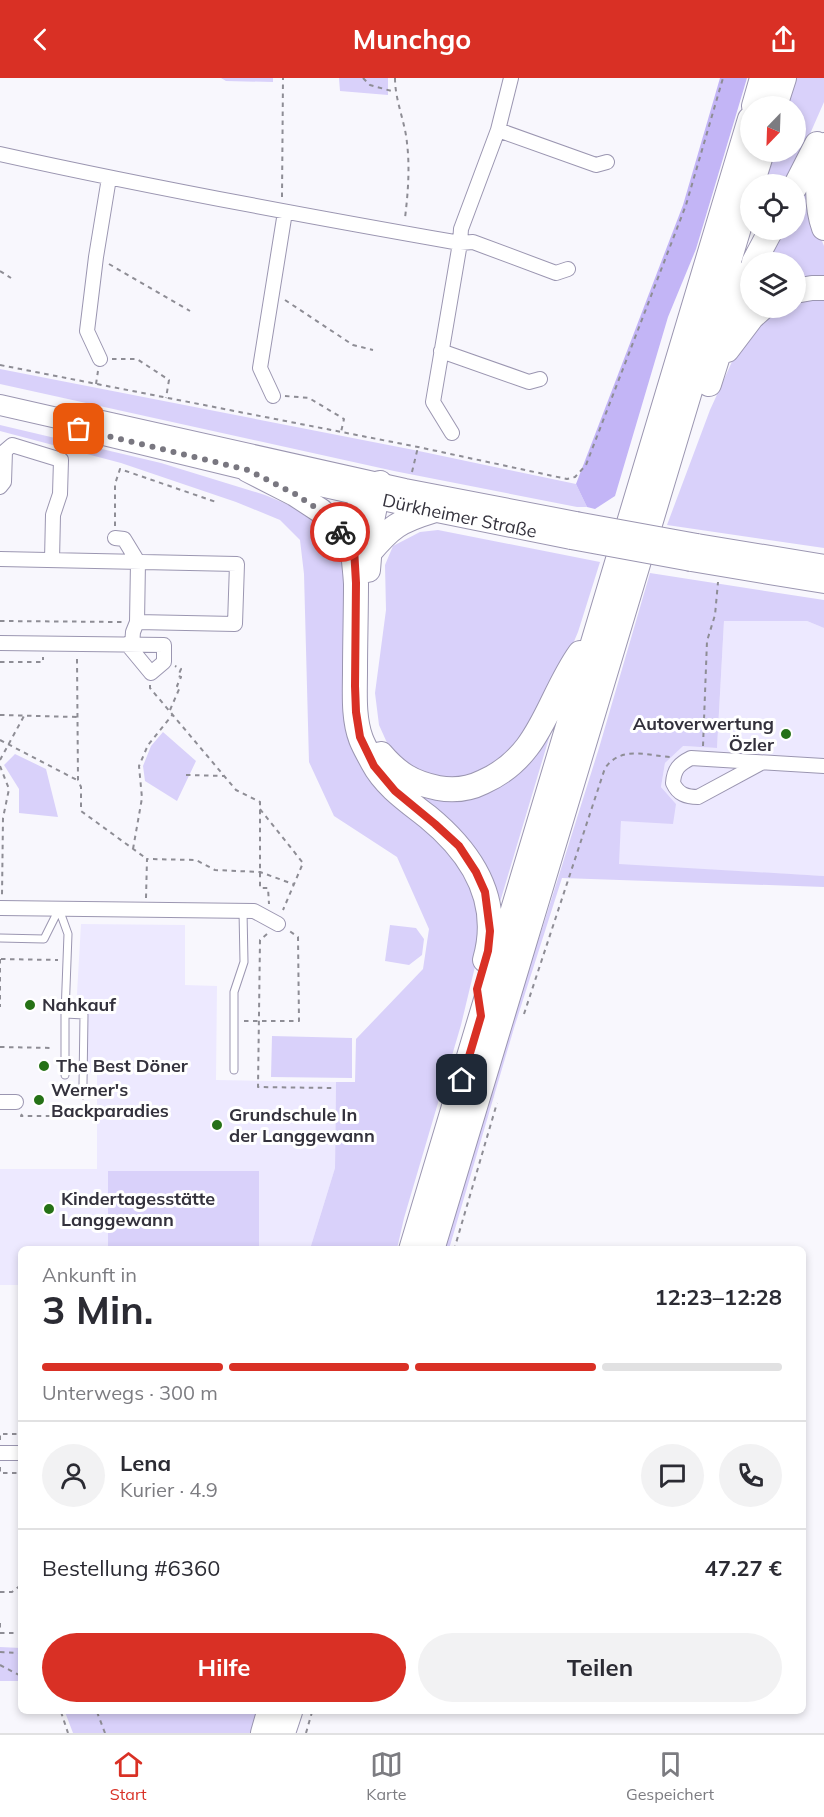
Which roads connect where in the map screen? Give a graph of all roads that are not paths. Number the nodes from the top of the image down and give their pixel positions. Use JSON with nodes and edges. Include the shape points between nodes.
{"nodes":[{"id":1,"x":511,"y":78,"type":"edge"},
{"id":2,"x":762,"y":78,"type":"edge"},
{"id":3,"x":784,"y":78,"type":"edge"},
{"id":4,"x":757,"y":96,"type":"edge"},
{"id":5,"x":778,"y":96,"type":"edge"},
{"id":6,"x":824,"y":129,"type":"edge"},
{"id":7,"x":498,"y":130,"type":"junction"},
{"id":8,"x":824,"y":145,"type":"edge"},
{"id":9,"x":740,"y":152,"type":"edge"},
{"id":10,"x":0,"y":154,"type":"edge"},
{"id":11,"x":607,"y":162,"type":"dead end"},
{"id":12,"x":802,"y":174,"type":"edge"},
{"id":13,"x":109,"y":178,"type":"junction"},
{"id":14,"x":284,"y":212,"type":"junction"},
{"id":15,"x":740,"y":224,"type":"edge"},
{"id":16,"x":824,"y":228,"type":"edge"},
{"id":17,"x":460,"y":243,"type":"junction"},
{"id":18,"x":568,"y":269,"type":"dead end"},
{"id":19,"x":824,"y":288,"type":"edge"},
{"id":20,"x":806,"y":289,"type":"edge"},
{"id":21,"x":740,"y":295,"type":"edge"},
{"id":22,"x":752,"y":318,"type":"edge"},
{"id":23,"x":441,"y":351,"type":"junction"},
{"id":24,"x":100,"y":359,"type":"road end"},
{"id":25,"x":715,"y":366,"type":"junction"},
{"id":26,"x":540,"y":379,"type":"dead end"},
{"id":27,"x":273,"y":396,"type":"road end"},
{"id":28,"x":0,"y":405,"type":"edge"},
{"id":29,"x":66,"y":420,"type":"junction"},
{"id":30,"x":452,"y":433,"type":"dead end"},
{"id":31,"x":248,"y":470,"type":"junction"},
{"id":32,"x":0,"y":487,"type":"edge"},
{"id":33,"x":374,"y":492,"type":"junction"},
{"id":34,"x":659,"y":495,"type":"junction"},
{"id":35,"x":432,"y":511,"type":"junction"},
{"id":36,"x":574,"y":531,"type":"junction"},
{"id":37,"x":115,"y":538,"type":"road end"},
{"id":38,"x":361,"y":550,"type":"junction"},
{"id":39,"x":694,"y":553,"type":"junction"},
{"id":40,"x":0,"y":559,"type":"edge"},
{"id":41,"x":52,"y":560,"type":"junction"},
{"id":42,"x":138,"y":562,"type":"junction"},
{"id":43,"x":824,"y":566,"type":"edge"},
{"id":44,"x":824,"y":583,"type":"edge"},
{"id":45,"x":598,"y":626,"type":"junction"},
{"id":46,"x":132,"y":633,"type":"junction"},
{"id":47,"x":0,"y":643,"type":"edge"},
{"id":48,"x":761,"y":763,"type":"junction"},
{"id":49,"x":824,"y":766,"type":"edge"},
{"id":50,"x":1,"y":908,"type":"edge"},
{"id":51,"x":59,"y":909,"type":"junction"},
{"id":52,"x":243,"y":911,"type":"junction"},
{"id":53,"x":274,"y":921,"type":"road end"},
{"id":54,"x":0,"y":938,"type":"edge"},
{"id":55,"x":65,"y":1014,"type":"junction"},
{"id":56,"x":481,"y":1016,"type":"junction"},
{"id":57,"x":234,"y":1070,"type":"dead end"},
{"id":58,"x":65,"y":1075,"type":"dead end"},
{"id":59,"x":83,"y":1084,"type":"road end"},
{"id":60,"x":0,"y":1102,"type":"edge"},
{"id":61,"x":16,"y":1102,"type":"road end"},
{"id":62,"x":412,"y":1246,"type":"edge"},
{"id":63,"x":433,"y":1246,"type":"edge"},
{"id":64,"x":0,"y":1453,"type":"edge"},
{"id":65,"x":18,"y":1454,"type":"edge"},
{"id":66,"x":268,"y":1714,"type":"edge"},
{"id":67,"x":289,"y":1714,"type":"edge"},
{"id":68,"x":263,"y":1733,"type":"edge"},
{"id":69,"x":283,"y":1733,"type":"edge"}],
"edges":[{"from":1,"to":7,"type":"street"},
{"from":2,"to":4,"type":"highway"},
{"from":3,"to":5,"type":"highway"},
{"from":6,"to":12,"type":"highway"},
{"from":7,"to":11,"type":"street","via":[[596,165]]},
{"from":7,"to":17,"type":"street","via":[[461,229]]},
{"from":8,"to":16,"type":"highway","via":[[818,193]]},
{"from":9,"to":45,"type":"highway"},
{"from":10,"to":13,"type":"street"},
{"from":13,"to":14,"type":"street"},
{"from":13,"to":24,"type":"street","via":[[87,331]]},
{"from":14,"to":17,"type":"street"},
{"from":14,"to":27,"type":"street","via":[[260,368]]},
{"from":15,"to":34,"type":"highway"},
{"from":17,"to":18,"type":"street","via":[[472,242],[556,273]]},
{"from":17,"to":23,"type":"street"},
{"from":19,"to":20,"type":"highway"},
{"from":21,"to":25,"type":"highway"},
{"from":22,"to":25,"type":"highway"},
{"from":23,"to":26,"type":"street","via":[[529,382]]},
{"from":23,"to":30,"type":"street","via":[[433,402]]},
{"from":25,"to":34,"type":"highway","via":[[682,467]]},
{"from":28,"to":29,"type":"main road","name":"Dürkheimer Straße"},
{"from":29,"to":31,"type":"main road","name":"Dürkheimer Straße","via":[[79,429]]},
{"from":29,"to":33,"type":"main road","name":"Dürkheimer Straße","via":[[81,416]]},
{"from":31,"to":33,"type":"main road","name":"Dürkheimer Straße"},
{"from":31,"to":38,"type":"highway","via":[[321,511]]},
{"from":32,"to":41,"type":"street","via":[[4,483],[5,451],[12,445],[60,460]]},
{"from":33,"to":35,"type":"main road","name":"Dürkheimer Straße"},
{"from":33,"to":36,"type":"main road","name":"Dürkheimer Straße"},
{"from":33,"to":38,"type":"highway","via":[[354,519]]},
{"from":34,"to":63,"type":"highway"},
{"from":35,"to":36,"type":"main road","name":"Dürkheimer Straße"},
{"from":35,"to":38,"type":"highway","via":[[391,528]]},
{"from":36,"to":39,"type":"main road","name":"Dürkheimer Straße","bridge":true},
{"from":37,"to":42,"type":"street","via":[[124,539]]},
{"from":38,"to":45,"type":"highway","via":[[367,724],[372,740],[394,769],[425,785],[456,790],[474,786],[509,766],[530,744],[572,663]]},
{"from":38,"to":56,"type":"highway","via":[[356,583],[355,686],[360,737],[374,766],[395,791],[459,846],[485,892],[490,931],[477,989]]},
{"from":39,"to":43,"type":"main road","name":"Dürkheimer Straße"},
{"from":39,"to":44,"type":"main road","name":"Dürkheimer Straße"},
{"from":40,"to":41,"type":"street"},
{"from":41,"to":42,"type":"street"},
{"from":42,"to":46,"type":"street"},
{"from":42,"to":46,"type":"street","via":[[237,564],[236,624]]},
{"from":45,"to":56,"type":"highway"},
{"from":46,"to":46,"type":"street","via":[[151,673],[164,662],[164,645]]},
{"from":46,"to":47,"type":"street","via":[[76,644]]},
{"from":48,"to":48,"type":"street","via":[[697,759],[681,763],[673,783],[680,793],[698,797]]},
{"from":48,"to":49,"type":"street"},
{"from":50,"to":51,"type":"street"},
{"from":51,"to":52,"type":"street"},
{"from":51,"to":54,"type":"lane","via":[[44,939]]},
{"from":51,"to":55,"type":"lane","via":[[68,934]]},
{"from":52,"to":53,"type":"street","via":[[254,911]]},
{"from":52,"to":57,"type":"lane","via":[[244,962],[234,992]]},
{"from":55,"to":58,"type":"lane"},
{"from":55,"to":59,"type":"lane","via":[[84,1015]]},
{"from":56,"to":62,"type":"highway"},
{"from":60,"to":61,"type":"street"},
{"from":64,"to":65,"type":"street"},
{"from":66,"to":68,"type":"highway"},
{"from":67,"to":69,"type":"highway"}]}
